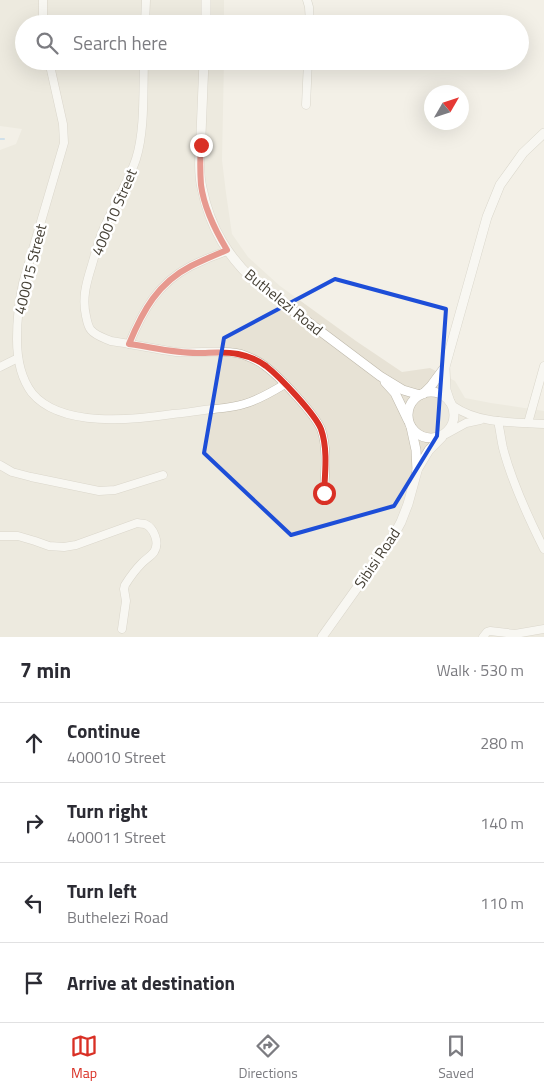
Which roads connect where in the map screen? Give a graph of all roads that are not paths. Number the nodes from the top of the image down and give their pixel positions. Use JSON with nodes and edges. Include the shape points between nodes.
{"nodes":[{"id":1,"x":43,"y":0,"type":"edge"},
{"id":2,"x":146,"y":0,"type":"edge"},
{"id":3,"x":206,"y":0,"type":"edge"},
{"id":4,"x":307,"y":0,"type":"edge"},
{"id":5,"x":43,"y":15,"type":"edge"},
{"id":6,"x":146,"y":15,"type":"edge"},
{"id":7,"x":206,"y":15,"type":"edge"},
{"id":8,"x":309,"y":15,"type":"edge"},
{"id":9,"x":51,"y":70,"type":"edge"},
{"id":10,"x":144,"y":70,"type":"edge"},
{"id":11,"x":204,"y":70,"type":"edge"},
{"id":12,"x":308,"y":70,"type":"edge"},
{"id":13,"x":306,"y":105,"type":"dead end"},
{"id":14,"x":544,"y":133,"type":"edge"},
{"id":15,"x":227,"y":250,"type":"junction"},
{"id":16,"x":129,"y":344,"type":"junction"},
{"id":17,"x":18,"y":358,"type":"junction"},
{"id":18,"x":544,"y":366,"type":"edge"},
{"id":19,"x":0,"y":367,"type":"edge"},
{"id":20,"x":445,"y":367,"type":"junction"},
{"id":21,"x":380,"y":376,"type":"junction"},
{"id":22,"x":285,"y":384,"type":"junction"},
{"id":23,"x":421,"y":395,"type":"junction"},
{"id":24,"x":451,"y":404,"type":"junction"},
{"id":25,"x":485,"y":419,"type":"junction"},
{"id":26,"x":498,"y":421,"type":"junction"},
{"id":27,"x":528,"y":423,"type":"junction"},
{"id":28,"x":410,"y":424,"type":"junction"},
{"id":29,"x":544,"y":424,"type":"edge"},
{"id":30,"x":444,"y":435,"type":"junction"},
{"id":31,"x":0,"y":465,"type":"edge"},
{"id":32,"x":416,"y":470,"type":"junction"},
{"id":33,"x":163,"y":475,"type":"dead end"},
{"id":34,"x":324,"y":493,"type":"dead end"},
{"id":35,"x":0,"y":536,"type":"edge"},
{"id":36,"x":544,"y":550,"type":"edge"},
{"id":37,"x":122,"y":629,"type":"dead end"},
{"id":38,"x":544,"y":629,"type":"edge"},
{"id":39,"x":322,"y":637,"type":"edge"},
{"id":40,"x":483,"y":637,"type":"edge"}],
"edges":[{"from":1,"to":5,"type":"street"},
{"from":2,"to":6,"type":"street"},
{"from":3,"to":7,"type":"street"},
{"from":4,"to":8,"type":"street"},
{"from":9,"to":17,"type":"street","name":"400015 Street","via":[[64,143],[19,300]]},
{"from":10,"to":16,"type":"street","name":"400010 Street","via":[[139,149],[97,245],[84,289],[90,329],[111,341]]},
{"from":11,"to":15,"type":"street","name":"Buthelezi Road","via":[[202,186],[208,212]]},
{"from":12,"to":13,"type":"street"},
{"from":14,"to":20,"type":"street","via":[[523,153],[500,185],[487,217]]},
{"from":15,"to":16,"type":"street","via":[[190,266],[164,285],[146,307]]},
{"from":15,"to":21,"type":"street","name":"Buthelezi Road","via":[[259,285]]},
{"from":16,"to":22,"type":"street","name":"400010 Street","via":[[176,352],[239,354],[260,362]]},
{"from":17,"to":19,"type":"street"},
{"from":17,"to":22,"type":"street","name":"400015 Street","via":[[27,386],[41,401],[60,412],[91,418],[147,418],[229,408]]},
{"from":18,"to":27,"type":"street"},
{"from":20,"to":23,"type":"street"},
{"from":20,"to":24,"type":"street","via":[[446,390]]},
{"from":21,"to":23,"type":"street","name":"Buthelezi Road","via":[[403,390]]},
{"from":21,"to":28,"type":"street","name":"Buthelezi Road","via":[[395,393]]},
{"from":22,"to":34,"type":"street","name":"400010 Street","via":[[321,430]]},
{"from":23,"to":24,"type":"street","name":"Buthelezi Road","via":[[438,393]]},
{"from":23,"to":28,"type":"street","via":[[410,406]]},
{"from":24,"to":25,"type":"street","via":[[470,416]]},
{"from":24,"to":30,"type":"street","via":[[454,421]]},
{"from":25,"to":26,"type":"street"},
{"from":25,"to":30,"type":"street","via":[[466,423]]},
{"from":26,"to":27,"type":"street"},
{"from":26,"to":36,"type":"street","via":[[502,447],[520,499]]},
{"from":27,"to":29,"type":"street"},
{"from":28,"to":30,"type":"street","via":[[416,432],[428,438]]},
{"from":28,"to":32,"type":"street","name":"Sibisi Road","via":[[416,450]]},
{"from":30,"to":32,"type":"street","name":"Sibisi Road"},
{"from":31,"to":33,"type":"street","via":[[31,477],[99,491],[115,490]]},
{"from":32,"to":39,"type":"street","name":"Sibisi Road","via":[[408,504],[395,533]]},
{"from":35,"to":37,"type":"street","via":[[18,536],[49,546],[64,547],[137,523],[151,528],[156,548],[125,585]]},
{"from":38,"to":40,"type":"street","via":[[515,634],[490,631]]}]}
